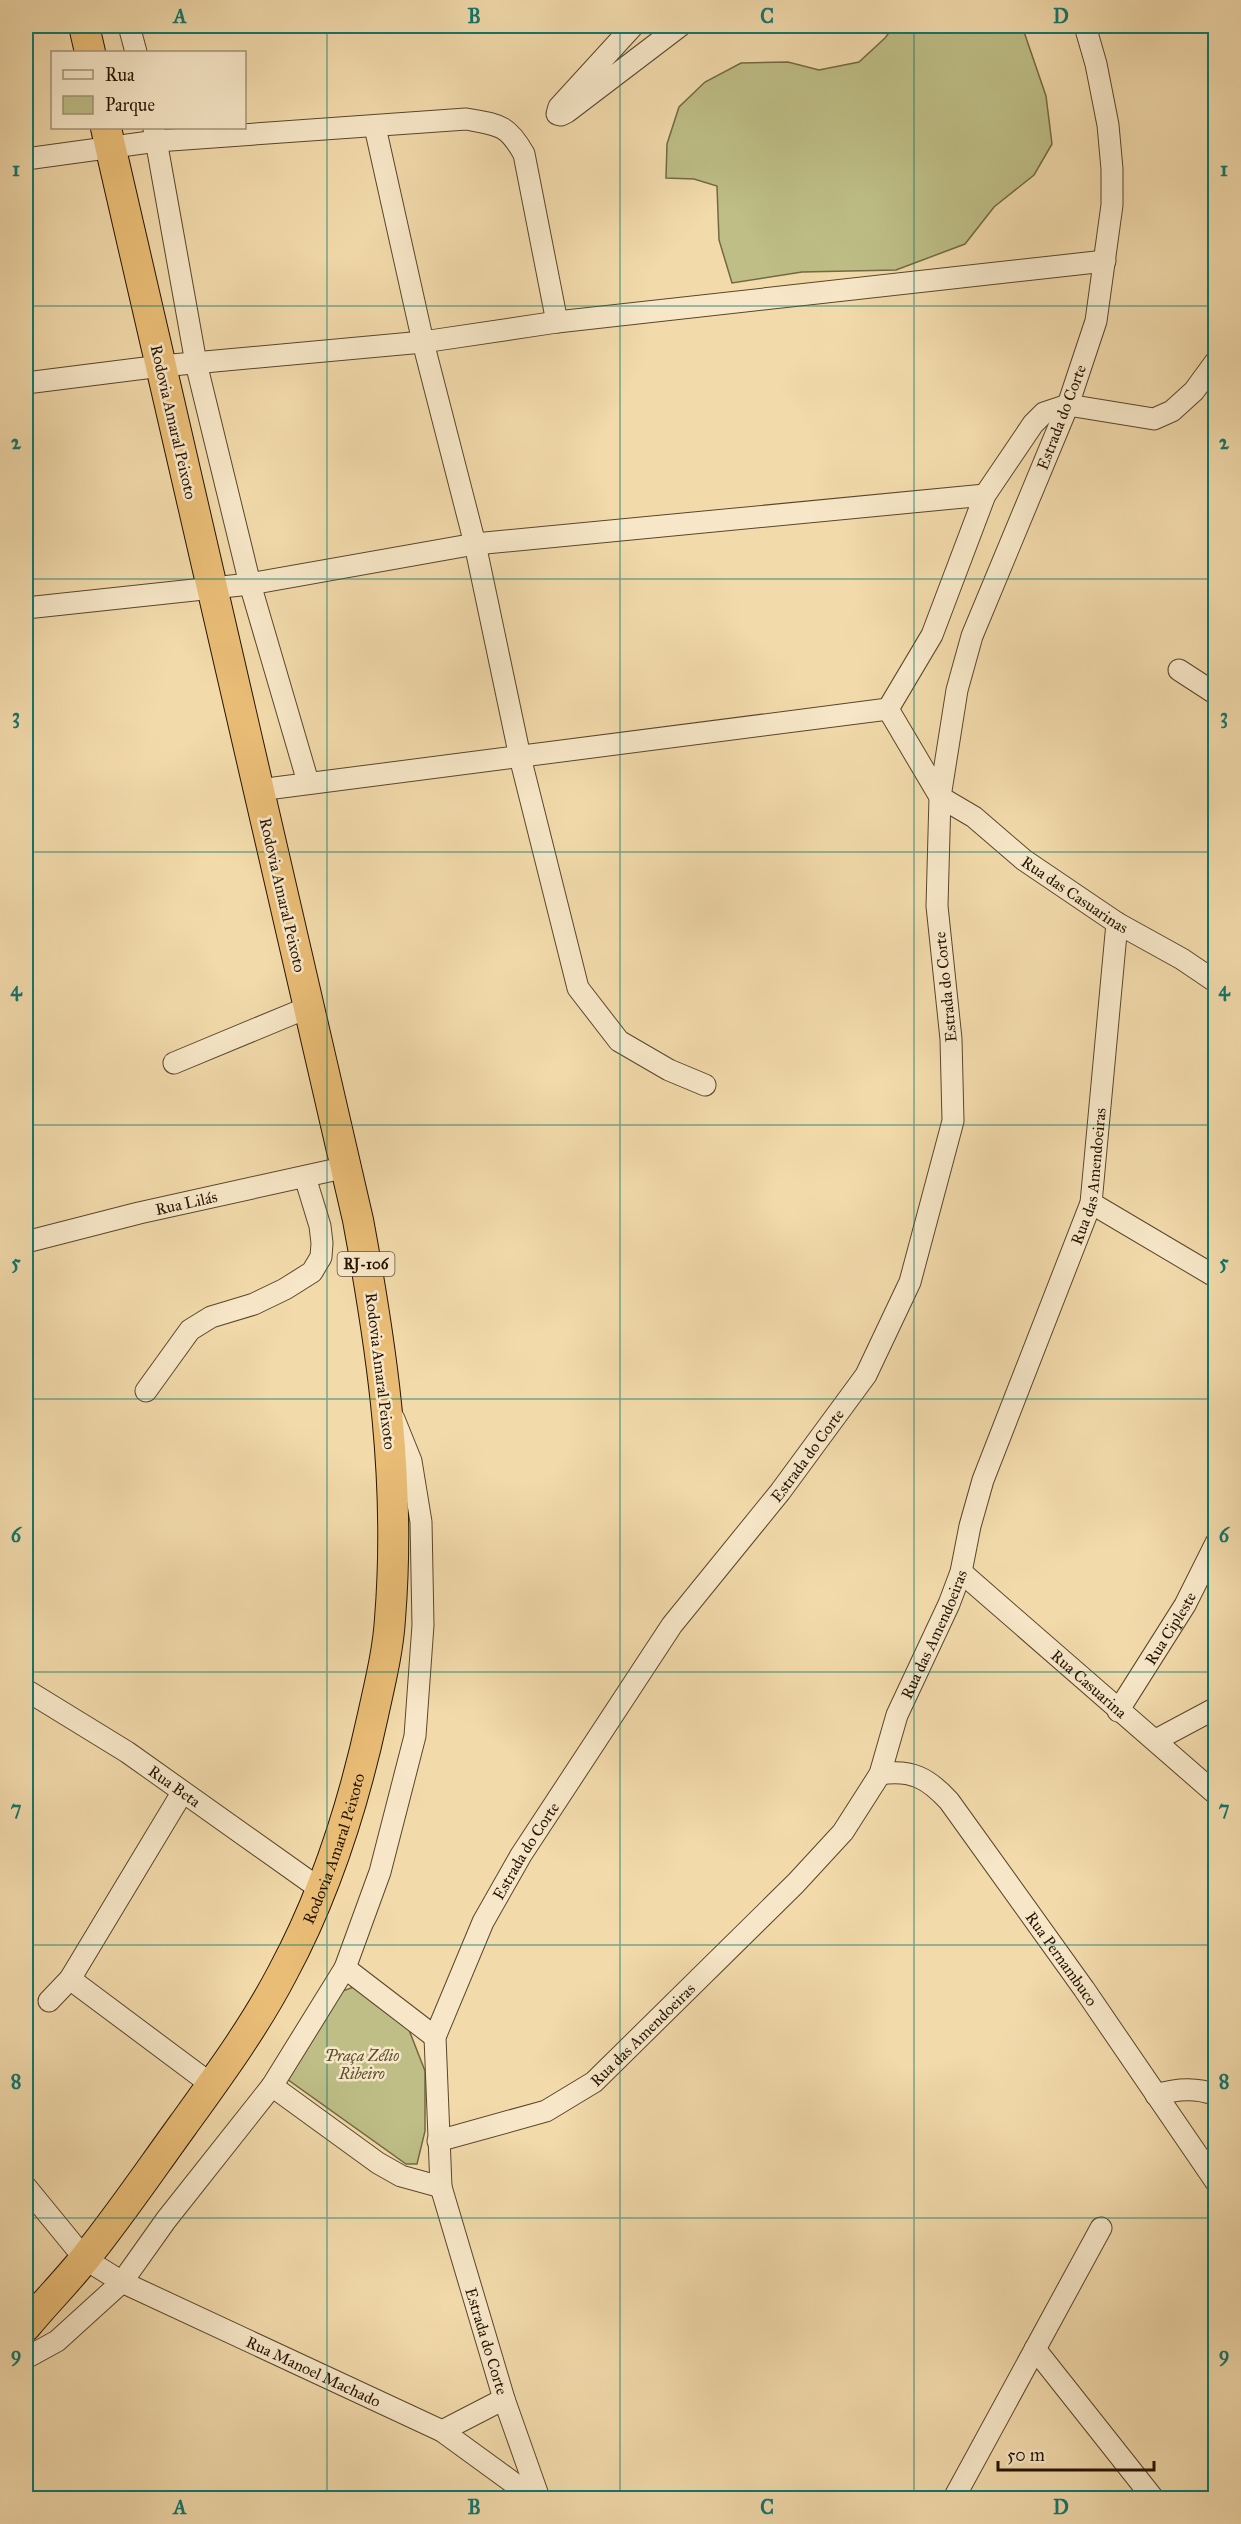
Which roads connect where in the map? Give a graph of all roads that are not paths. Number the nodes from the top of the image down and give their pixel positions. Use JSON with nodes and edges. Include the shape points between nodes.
{"nodes":[{"id":1,"x":84,"y":26,"type":"edge"},
{"id":2,"x":129,"y":26,"type":"edge"},
{"id":3,"x":633,"y":26,"type":"edge"},
{"id":4,"x":680,"y":26,"type":"edge"},
{"id":5,"x":1085,"y":26,"type":"edge"},
{"id":6,"x":90,"y":51,"type":"edge"},
{"id":7,"x":136,"y":51,"type":"edge"},
{"id":8,"x":375,"y":127,"type":"junction"},
{"id":9,"x":156,"y":134,"type":"edge"},
{"id":10,"x":108,"y":138,"type":"edge"},
{"id":11,"x":26,"y":159,"type":"edge"},
{"id":12,"x":1105,"y":261,"type":"junction"},
{"id":13,"x":557,"y":322,"type":"junction"},
{"id":14,"x":423,"y":342,"type":"junction"},
{"id":15,"x":1215,"y":361,"type":"edge"},
{"id":16,"x":196,"y":363,"type":"junction"},
{"id":17,"x":161,"y":366,"type":"junction"},
{"id":18,"x":26,"y":383,"type":"edge"},
{"id":19,"x":1068,"y":405,"type":"junction"},
{"id":20,"x":985,"y":495,"type":"junction"},
{"id":21,"x":475,"y":544,"type":"junction"},
{"id":22,"x":250,"y":584,"type":"junction"},
{"id":23,"x":212,"y":590,"type":"junction"},
{"id":24,"x":26,"y":608,"type":"edge"},
{"id":25,"x":1179,"y":670,"type":"dead end"},
{"id":26,"x":1215,"y":694,"type":"edge"},
{"id":27,"x":888,"y":709,"type":"junction"},
{"id":28,"x":520,"y":757,"type":"junction"},
{"id":29,"x":308,"y":782,"type":"junction"},
{"id":30,"x":259,"y":790,"type":"junction"},
{"id":31,"x":939,"y":797,"type":"junction"},
{"id":32,"x":1117,"y":923,"type":"junction"},
{"id":33,"x":1215,"y":982,"type":"edge"},
{"id":34,"x":309,"y":1007,"type":"junction"},
{"id":35,"x":174,"y":1063,"type":"dead end"},
{"id":36,"x":705,"y":1085,"type":"dead end"},
{"id":37,"x":347,"y":1167,"type":"junction"},
{"id":38,"x":305,"y":1177,"type":"junction"},
{"id":39,"x":1091,"y":1203,"type":"junction"},
{"id":40,"x":26,"y":1242,"type":"edge"},
{"id":41,"x":1215,"y":1276,"type":"edge"},
{"id":42,"x":146,"y":1391,"type":"dead end"},
{"id":43,"x":388,"y":1406,"type":"junction"},
{"id":44,"x":1215,"y":1543,"type":"edge"},
{"id":45,"x":961,"y":1572,"type":"junction"},
{"id":46,"x":26,"y":1690,"type":"edge"},
{"id":47,"x":1215,"y":1708,"type":"edge"},
{"id":48,"x":1118,"y":1711,"type":"junction"},
{"id":49,"x":1156,"y":1740,"type":"junction"},
{"id":50,"x":880,"y":1774,"type":"junction"},
{"id":51,"x":182,"y":1793,"type":"junction"},
{"id":52,"x":1215,"y":1794,"type":"edge"},
{"id":53,"x":320,"y":1889,"type":"junction"},
{"id":54,"x":345,"y":1968,"type":"junction"},
{"id":55,"x":70,"y":1979,"type":"junction"},
{"id":56,"x":49,"y":2001,"type":"dead end"},
{"id":57,"x":435,"y":2037,"type":"junction"},
{"id":58,"x":212,"y":2085,"type":"junction"},
{"id":59,"x":272,"y":2086,"type":"junction"},
{"id":60,"x":1156,"y":2095,"type":"junction"},
{"id":61,"x":1215,"y":2095,"type":"edge"},
{"id":62,"x":438,"y":2141,"type":"junction"},
{"id":63,"x":1215,"y":2182,"type":"edge"},
{"id":64,"x":26,"y":2187,"type":"edge"},
{"id":65,"x":441,"y":2187,"type":"junction"},
{"id":66,"x":1101,"y":2228,"type":"dead end"},
{"id":67,"x":85,"y":2259,"type":"junction"},
{"id":68,"x":122,"y":2282,"type":"junction"},
{"id":69,"x":26,"y":2326,"type":"edge"},
{"id":70,"x":1035,"y":2349,"type":"junction"},
{"id":71,"x":26,"y":2358,"type":"edge"},
{"id":72,"x":504,"y":2399,"type":"junction"},
{"id":73,"x":442,"y":2431,"type":"junction"},
{"id":74,"x":534,"y":2499,"type":"edge"},
{"id":75,"x":539,"y":2499,"type":"edge"},
{"id":76,"x":954,"y":2499,"type":"edge"},
{"id":77,"x":1152,"y":2499,"type":"edge"}],
"edges":[{"from":1,"to":6,"type":"highway"},
{"from":2,"to":7,"type":"street"},
{"from":3,"to":4,"type":"street","via":[[559,107],[557,114],[567,112]]},
{"from":5,"to":12,"type":"street","name":"Estrada do Corte","via":[[1108,125],[1112,169]]},
{"from":8,"to":9,"type":"street"},
{"from":8,"to":13,"type":"street","via":[[466,119],[499,126],[513,134],[525,154]]},
{"from":8,"to":14,"type":"street"},
{"from":9,"to":10,"type":"street"},
{"from":9,"to":16,"type":"street"},
{"from":10,"to":11,"type":"street"},
{"from":10,"to":17,"type":"highway","name":"Rodovia Amaral Peixoto","number":"RJ-106"},
{"from":12,"to":13,"type":"street"},
{"from":12,"to":19,"type":"street","name":"Estrada do Corte","via":[[1096,321]]},
{"from":13,"to":14,"type":"street"},
{"from":14,"to":16,"type":"street"},
{"from":14,"to":21,"type":"street"},
{"from":15,"to":19,"type":"street","via":[[1187,398],[1154,419]]},
{"from":16,"to":17,"type":"street"},
{"from":16,"to":22,"type":"street"},
{"from":17,"to":18,"type":"street"},
{"from":17,"to":23,"type":"highway","name":"Rodovia Amaral Peixoto","number":"RJ-106"},
{"from":19,"to":20,"type":"street","via":[[1044,413],[1033,424]]},
{"from":19,"to":31,"type":"street","name":"Estrada do Corte","via":[[972,636],[957,690]]},
{"from":20,"to":21,"type":"street"},
{"from":20,"to":27,"type":"street","via":[[940,616],[915,667]]},
{"from":21,"to":22,"type":"street"},
{"from":21,"to":28,"type":"street"},
{"from":22,"to":23,"type":"street"},
{"from":22,"to":29,"type":"street"},
{"from":23,"to":24,"type":"street"},
{"from":23,"to":30,"type":"highway","name":"Rodovia Amaral Peixoto","number":"RJ-106"},
{"from":25,"to":26,"type":"street"},
{"from":27,"to":28,"type":"street"},
{"from":27,"to":31,"type":"street"},
{"from":28,"to":29,"type":"street"},
{"from":28,"to":36,"type":"street","via":[[578,988],[619,1041],[669,1070]]},
{"from":29,"to":30,"type":"street"},
{"from":30,"to":34,"type":"highway","name":"Rodovia Amaral Peixoto","number":"RJ-106"},
{"from":31,"to":32,"type":"street","name":"Rua das Casuarinas","via":[[974,817],[1024,860]]},
{"from":31,"to":57,"type":"street","name":"Estrada do Corte","via":[[937,906],[951,1038],[953,1121],[910,1282],[866,1375],[780,1492],[672,1625],[521,1855],[483,1922]]},
{"from":32,"to":33,"type":"street","name":"Rua das Casuarinas"},
{"from":32,"to":39,"type":"street","name":"Rua das Amendoeiras"},
{"from":34,"to":35,"type":"street"},
{"from":34,"to":37,"type":"highway","name":"Rodovia Amaral Peixoto","number":"RJ-106"},
{"from":37,"to":38,"type":"street","name":"Rua Lilás"},
{"from":37,"to":43,"type":"highway","name":"Rodovia Amaral Peixoto","number":"RJ-106"},
{"from":38,"to":40,"type":"street","name":"Rua Lilás"},
{"from":38,"to":42,"type":"street","via":[[322,1243],[321,1257],[312,1272],[254,1304],[211,1317],[190,1330]]},
{"from":39,"to":41,"type":"street"},
{"from":39,"to":45,"type":"street","name":"Rua das Amendoeiras","via":[[983,1480]]},
{"from":43,"to":53,"type":"highway","name":"Rodovia Amaral Peixoto","number":"RJ-106","via":[[393,1557],[384,1664],[363,1765]]},
{"from":43,"to":54,"type":"street","via":[[411,1461],[421,1522],[423,1625],[415,1736],[380,1872]]},
{"from":44,"to":48,"type":"street","name":"Rua Cipleste","via":[[1185,1605]]},
{"from":45,"to":48,"type":"street","name":"Rua Casuarina"},
{"from":45,"to":50,"type":"street","name":"Rua das Amendoeiras","via":[[897,1715]]},
{"from":46,"to":51,"type":"street","name":"Rua Beta","via":[[128,1752]]},
{"from":47,"to":49,"type":"street"},
{"from":48,"to":49,"type":"street","name":"Rua Casuarina"},
{"from":49,"to":52,"type":"street","name":"Rua Casuarina"},
{"from":50,"to":60,"type":"street","name":"Rua Pernambuco","via":[[905,1772],[921,1778],[949,1801]]},
{"from":50,"to":62,"type":"street","name":"Rua das Amendoeiras","via":[[843,1832],[796,1883],[594,2082],[546,2111]]},
{"from":51,"to":53,"type":"street","name":"Rua Beta"},
{"from":51,"to":55,"type":"street"},
{"from":53,"to":58,"type":"highway","name":"Rodovia Amaral Peixoto","number":"RJ-106","via":[[285,1970]]},
{"from":54,"to":57,"type":"street"},
{"from":54,"to":59,"type":"street"},
{"from":55,"to":56,"type":"street"},
{"from":55,"to":58,"type":"street"},
{"from":57,"to":62,"type":"street","name":"Estrada do Corte"},
{"from":58,"to":67,"type":"highway","name":"Rodovia Amaral Peixoto","number":"RJ-106"},
{"from":59,"to":65,"type":"street","via":[[378,2163],[401,2176]]},
{"from":59,"to":68,"type":"street"},
{"from":60,"to":61,"type":"street","via":[[1173,2090]]},
{"from":60,"to":63,"type":"street","name":"Rua Pernambuco"},
{"from":62,"to":65,"type":"street","name":"Estrada do Corte"},
{"from":64,"to":67,"type":"street","name":"Rua Manoel Machado"},
{"from":65,"to":72,"type":"street","name":"Estrada do Corte"},
{"from":66,"to":70,"type":"street"},
{"from":67,"to":68,"type":"street","name":"Rua Manoel Machado"},
{"from":67,"to":69,"type":"highway","name":"Rodovia Amaral Peixoto","number":"RJ-106"},
{"from":68,"to":71,"type":"street","via":[[57,2341]]},
{"from":68,"to":73,"type":"street","name":"Rua Manoel Machado"},
{"from":70,"to":76,"type":"street"},
{"from":70,"to":77,"type":"street"},
{"from":72,"to":73,"type":"street"},
{"from":72,"to":75,"type":"street","name":"Estrada do Corte"},
{"from":73,"to":74,"type":"street","name":"Rua Manoel Machado"}]}
